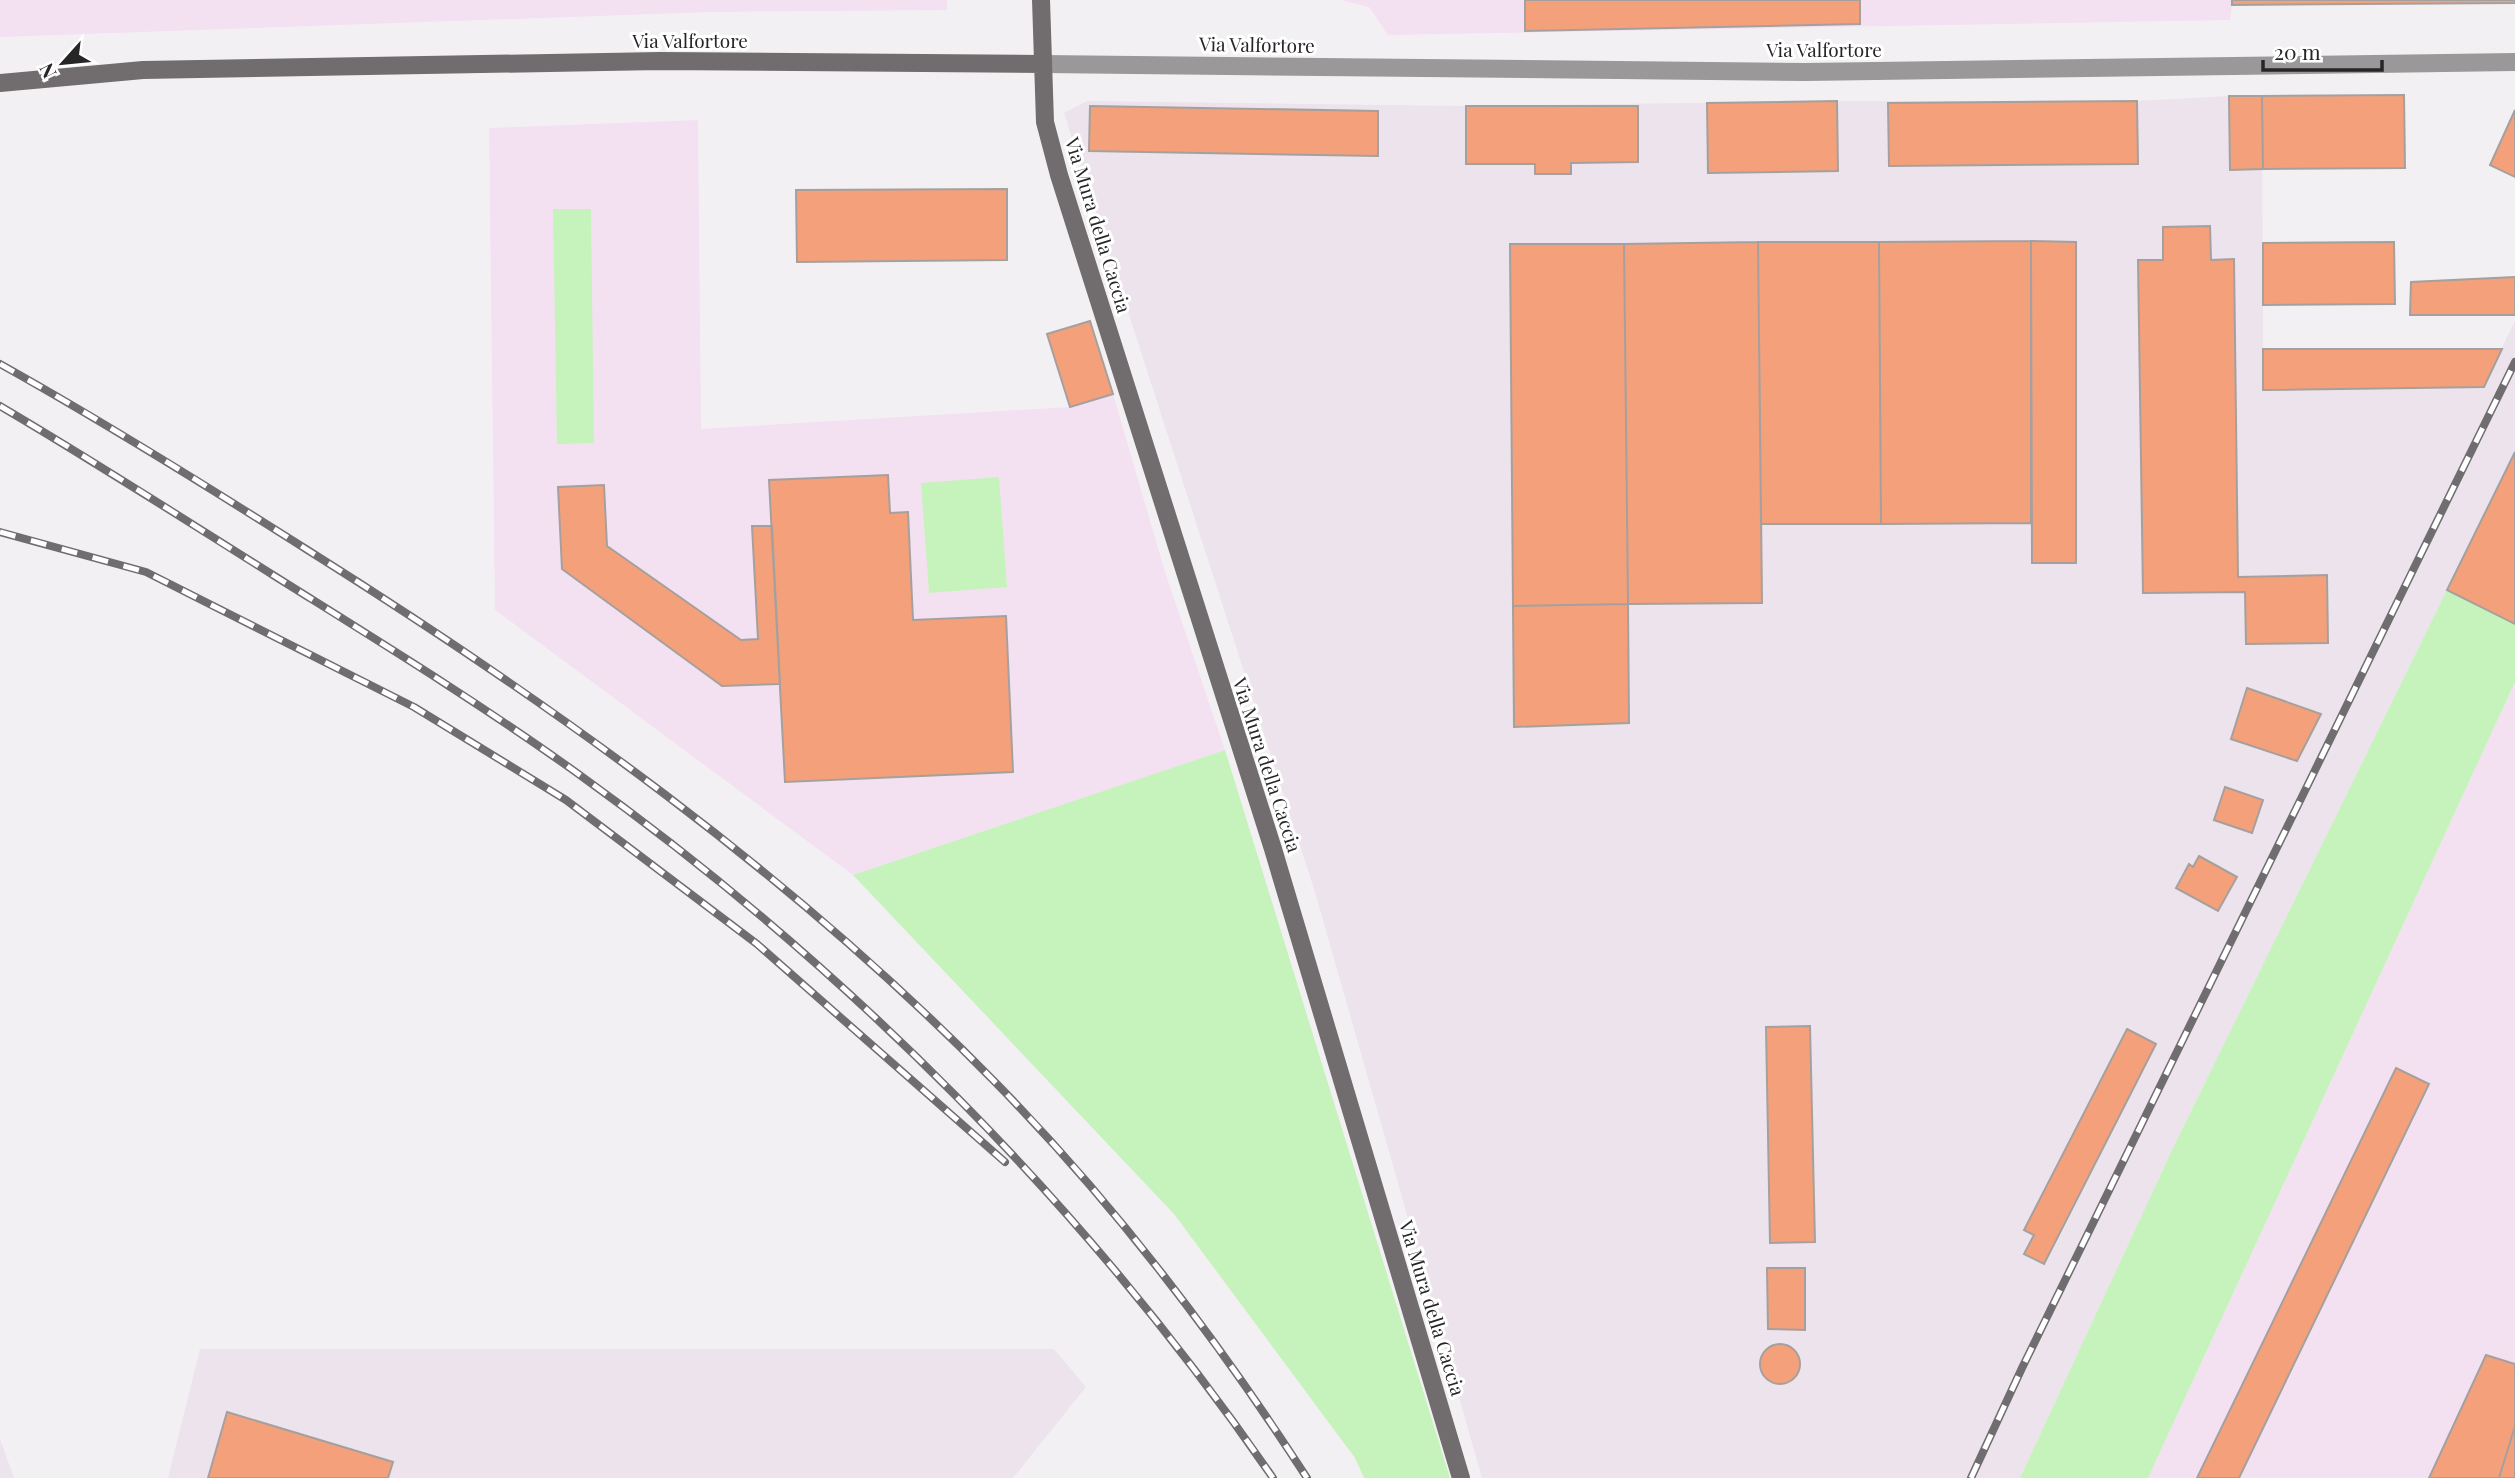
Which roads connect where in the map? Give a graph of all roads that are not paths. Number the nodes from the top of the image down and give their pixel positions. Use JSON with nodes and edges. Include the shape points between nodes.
{"nodes":[{"id":1,"x":1041,"y":0,"type":"edge"},
{"id":2,"x":2515,"y":62,"type":"edge"},
{"id":3,"x":1043,"y":64,"type":"junction"},
{"id":4,"x":0,"y":83,"type":"edge"},
{"id":5,"x":1461,"y":1478,"type":"edge"}],
"edges":[{"from":1,"to":3,"type":"main road","name":"Via Mura della Caccia"},
{"from":2,"to":3,"type":"street","name":"Via Valfortore","via":[[1805,72]]},
{"from":3,"to":4,"type":"main road","name":"Via Valfortore","via":[[660,61],[157,69]]},
{"from":3,"to":5,"type":"main road","name":"Via Mura della Caccia","via":[[1045,122],[1059,175],[1273,849]]}]}
